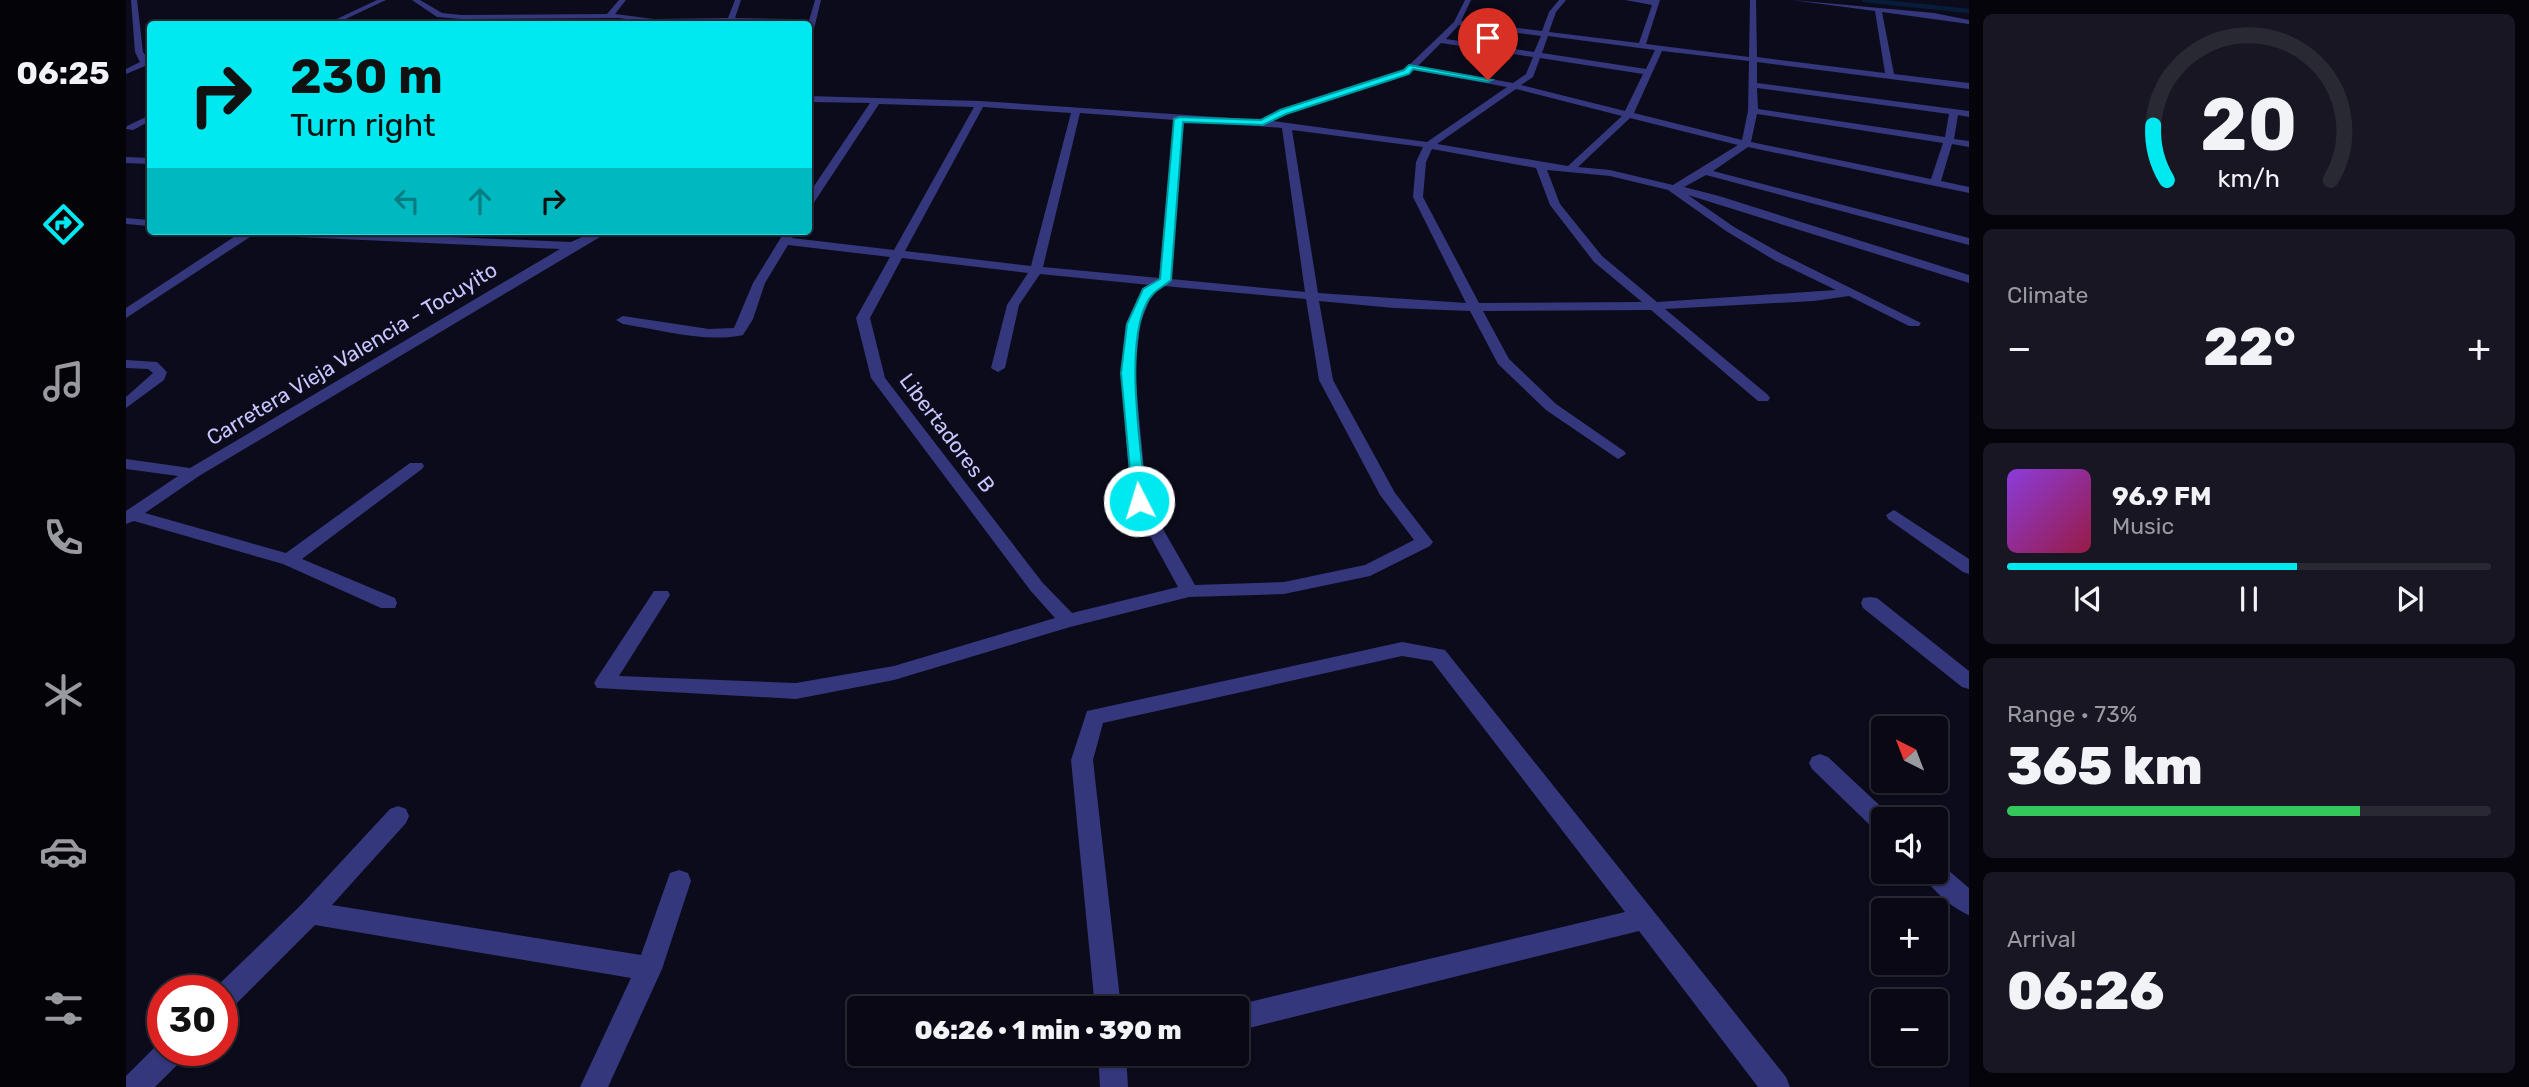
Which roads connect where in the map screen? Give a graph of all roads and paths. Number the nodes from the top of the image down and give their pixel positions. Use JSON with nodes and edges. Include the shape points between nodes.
{"nodes":[{"id":1,"x":134,"y":0,"type":"edge"},
{"id":2,"x":383,"y":0,"type":"edge"},
{"id":3,"x":416,"y":0,"type":"edge"},
{"id":4,"x":424,"y":0,"type":"edge"},
{"id":5,"x":623,"y":0,"type":"edge"},
{"id":6,"x":738,"y":0,"type":"edge"},
{"id":7,"x":818,"y":0,"type":"edge"},
{"id":8,"x":1468,"y":0,"type":"edge"},
{"id":9,"x":1563,"y":0,"type":"edge"},
{"id":10,"x":1628,"y":0,"type":"edge"},
{"id":11,"x":1753,"y":0,"type":"edge"},
{"id":12,"x":1796,"y":0,"type":"edge"},
{"id":13,"x":1656,"y":2,"type":"edge"},
{"id":14,"x":1878,"y":9,"type":"junction"},
{"id":15,"x":609,"y":16,"type":"junction"},
{"id":16,"x":787,"y":19,"type":"dead end"},
{"id":17,"x":731,"y":20,"type":"junction"},
{"id":18,"x":337,"y":21,"type":"edge"},
{"id":19,"x":634,"y":21,"type":"edge"},
{"id":20,"x":685,"y":21,"type":"edge"},
{"id":21,"x":812,"y":22,"type":"edge"},
{"id":22,"x":1969,"y":22,"type":"edge"},
{"id":23,"x":1457,"y":23,"type":"junction"},
{"id":24,"x":1545,"y":33,"type":"junction"},
{"id":25,"x":1440,"y":40,"type":"junction"},
{"id":26,"x":1642,"y":45,"type":"junction"},
{"id":27,"x":1660,"y":47,"type":"junction"},
{"id":28,"x":139,"y":52,"type":"junction"},
{"id":29,"x":126,"y":54,"type":"edge"},
{"id":30,"x":1535,"y":54,"type":"junction"},
{"id":31,"x":1753,"y":58,"type":"junction"},
{"id":32,"x":147,"y":63,"type":"edge"},
{"id":33,"x":147,"y":64,"type":"edge"},
{"id":34,"x":1412,"y":67,"type":"junction"},
{"id":35,"x":126,"y":72,"type":"edge"},
{"id":36,"x":1649,"y":72,"type":"junction"},
{"id":37,"x":1890,"y":76,"type":"junction"},
{"id":38,"x":1753,"y":85,"type":"junction"},
{"id":39,"x":1517,"y":86,"type":"junction"},
{"id":40,"x":1969,"y":86,"type":"edge"},
{"id":41,"x":812,"y":99,"type":"edge"},
{"id":42,"x":877,"y":100,"type":"junction"},
{"id":43,"x":980,"y":104,"type":"junction"},
{"id":44,"x":1076,"y":111,"type":"junction"},
{"id":45,"x":1753,"y":111,"type":"junction"},
{"id":46,"x":1954,"y":112,"type":"junction"},
{"id":47,"x":1969,"y":114,"type":"edge"},
{"id":48,"x":1628,"y":115,"type":"junction"},
{"id":49,"x":1179,"y":119,"type":"junction"},
{"id":50,"x":147,"y":120,"type":"edge"},
{"id":51,"x":1263,"y":123,"type":"junction"},
{"id":52,"x":1287,"y":127,"type":"junction"},
{"id":53,"x":130,"y":128,"type":"dead end"},
{"id":54,"x":1949,"y":141,"type":"junction"},
{"id":55,"x":1746,"y":144,"type":"junction"},
{"id":56,"x":1969,"y":144,"type":"edge"},
{"id":57,"x":1429,"y":145,"type":"junction"},
{"id":58,"x":126,"y":160,"type":"edge"},
{"id":59,"x":147,"y":161,"type":"edge"},
{"id":60,"x":1540,"y":166,"type":"junction"},
{"id":61,"x":1571,"y":168,"type":"junction"},
{"id":62,"x":1705,"y":172,"type":"junction"},
{"id":63,"x":1935,"y":183,"type":"junction"},
{"id":64,"x":1673,"y":189,"type":"junction"},
{"id":65,"x":1969,"y":190,"type":"edge"},
{"id":66,"x":812,"y":198,"type":"edge"},
{"id":67,"x":126,"y":221,"type":"edge"},
{"id":68,"x":147,"y":223,"type":"edge"},
{"id":69,"x":245,"y":235,"type":"edge"},
{"id":70,"x":318,"y":235,"type":"edge"},
{"id":71,"x":596,"y":235,"type":"edge"},
{"id":72,"x":787,"y":236,"type":"edge"},
{"id":73,"x":1969,"y":242,"type":"edge"},
{"id":74,"x":573,"y":246,"type":"junction"},
{"id":75,"x":898,"y":254,"type":"junction"},
{"id":76,"x":1036,"y":270,"type":"junction"},
{"id":77,"x":1969,"y":279,"type":"edge"},
{"id":78,"x":1166,"y":280,"type":"junction"},
{"id":79,"x":1851,"y":292,"type":"junction"},
{"id":80,"x":1313,"y":295,"type":"junction"},
{"id":81,"x":1651,"y":306,"type":"junction"},
{"id":82,"x":1473,"y":307,"type":"junction"},
{"id":83,"x":126,"y":314,"type":"edge"},
{"id":84,"x":624,"y":320,"type":"dead end"},
{"id":85,"x":1914,"y":323,"type":"dead end"},
{"id":86,"x":126,"y":364,"type":"edge"},
{"id":87,"x":998,"y":368,"type":"dead end"},
{"id":88,"x":1763,"y":398,"type":"dead end"},
{"id":89,"x":126,"y":404,"type":"edge"},
{"id":90,"x":1618,"y":454,"type":"dead end"},
{"id":91,"x":126,"y":464,"type":"edge"},
{"id":92,"x":416,"y":466,"type":"dead end"},
{"id":93,"x":193,"y":473,"type":"junction"},
{"id":94,"x":1894,"y":515,"type":"dead end"},
{"id":95,"x":129,"y":517,"type":"edge"},
{"id":96,"x":289,"y":561,"type":"junction"},
{"id":97,"x":1969,"y":568,"type":"edge"},
{"id":98,"x":1189,"y":591,"type":"junction"},
{"id":99,"x":661,"y":595,"type":"dead end"},
{"id":100,"x":388,"y":603,"type":"dead end"},
{"id":101,"x":1870,"y":603,"type":"dead end"},
{"id":102,"x":1068,"y":621,"type":"junction"},
{"id":103,"x":1969,"y":682,"type":"edge"},
{"id":104,"x":1820,"y":763,"type":"dead end"},
{"id":105,"x":1871,"y":812,"type":"edge"},
{"id":106,"x":398,"y":816,"type":"dead end"},
{"id":107,"x":679,"y":881,"type":"dead end"},
{"id":108,"x":1947,"y":884,"type":"edge"},
{"id":109,"x":1969,"y":904,"type":"edge"},
{"id":110,"x":310,"y":912,"type":"junction"},
{"id":111,"x":1644,"y":919,"type":"junction"},
{"id":112,"x":649,"y":969,"type":"junction"},
{"id":113,"x":238,"y":984,"type":"edge"},
{"id":114,"x":1107,"y":996,"type":"edge"},
{"id":115,"x":1249,"y":1015,"type":"edge"},
{"id":116,"x":156,"y":1066,"type":"edge"},
{"id":117,"x":1113,"y":1066,"type":"edge"},
{"id":118,"x":135,"y":1087,"type":"edge"},
{"id":119,"x":594,"y":1087,"type":"edge"},
{"id":120,"x":1114,"y":1087,"type":"edge"},
{"id":121,"x":1776,"y":1087,"type":"edge"}],
"edges":[{"from":1,"to":28,"type":"street"},
{"from":2,"to":18,"type":"street"},
{"from":3,"to":4,"type":"street"},
{"from":3,"to":15,"type":"street","via":[[440,15],[461,17]]},
{"from":5,"to":15,"type":"street"},
{"from":6,"to":17,"type":"street"},
{"from":7,"to":21,"type":"street"},
{"from":8,"to":23,"type":"street"},
{"from":9,"to":24,"type":"street"},
{"from":10,"to":13,"type":"street"},
{"from":11,"to":31,"type":"street"},
{"from":12,"to":14,"type":"street"},
{"from":13,"to":26,"type":"street"},
{"from":14,"to":22,"type":"street"},
{"from":14,"to":37,"type":"street"},
{"from":15,"to":19,"type":"street"},
{"from":16,"to":17,"type":"street"},
{"from":17,"to":20,"type":"street"},
{"from":23,"to":24,"type":"street"},
{"from":23,"to":25,"type":"street"},
{"from":24,"to":26,"type":"street"},
{"from":24,"to":30,"type":"street"},
{"from":25,"to":30,"type":"street"},
{"from":25,"to":34,"type":"street"},
{"from":26,"to":27,"type":"street"},
{"from":27,"to":31,"type":"street"},
{"from":27,"to":36,"type":"street"},
{"from":28,"to":29,"type":"street"},
{"from":28,"to":32,"type":"street"},
{"from":30,"to":36,"type":"street"},
{"from":30,"to":39,"type":"street","via":[[1530,75]]},
{"from":31,"to":37,"type":"street"},
{"from":31,"to":38,"type":"street"},
{"from":33,"to":35,"type":"street"},
{"from":34,"to":39,"type":"street"},
{"from":34,"to":51,"type":"street"},
{"from":36,"to":48,"type":"street"},
{"from":37,"to":40,"type":"street"},
{"from":38,"to":45,"type":"street"},
{"from":38,"to":46,"type":"street"},
{"from":39,"to":48,"type":"street"},
{"from":39,"to":57,"type":"street"},
{"from":41,"to":42,"type":"street"},
{"from":42,"to":43,"type":"street"},
{"from":42,"to":66,"type":"street"},
{"from":43,"to":44,"type":"street"},
{"from":43,"to":75,"type":"street","name":"Libertadores B"},
{"from":44,"to":49,"type":"street"},
{"from":44,"to":76,"type":"street"},
{"from":45,"to":54,"type":"street"},
{"from":45,"to":55,"type":"street"},
{"from":46,"to":47,"type":"street"},
{"from":46,"to":54,"type":"street"},
{"from":48,"to":55,"type":"street"},
{"from":48,"to":61,"type":"street"},
{"from":49,"to":51,"type":"street"},
{"from":49,"to":78,"type":"street"},
{"from":50,"to":53,"type":"street"},
{"from":51,"to":52,"type":"street"},
{"from":52,"to":57,"type":"street"},
{"from":52,"to":80,"type":"street"},
{"from":54,"to":56,"type":"street"},
{"from":54,"to":63,"type":"street"},
{"from":55,"to":62,"type":"street"},
{"from":55,"to":63,"type":"street"},
{"from":57,"to":60,"type":"street"},
{"from":57,"to":82,"type":"street","via":[[1421,162],[1418,197]]},
{"from":58,"to":59,"type":"street"},
{"from":60,"to":61,"type":"street"},
{"from":60,"to":81,"type":"street","via":[[1555,205],[1598,259]]},
{"from":61,"to":64,"type":"street"},
{"from":62,"to":64,"type":"street"},
{"from":62,"to":73,"type":"street"},
{"from":63,"to":65,"type":"street"},
{"from":64,"to":77,"type":"street","via":[[1715,198]]},
{"from":64,"to":79,"type":"street","via":[[1742,236]]},
{"from":67,"to":68,"type":"street"},
{"from":69,"to":83,"type":"street"},
{"from":70,"to":74,"type":"street"},
{"from":71,"to":74,"type":"street","name":"Carretera Vieja Valencia - Tocuyito"},
{"from":72,"to":75,"type":"street"},
{"from":72,"to":84,"type":"street","via":[[738,332],[709,334]]},
{"from":74,"to":93,"type":"street","name":"Carretera Vieja Valencia - Tocuyito"},
{"from":75,"to":76,"type":"street"},
{"from":75,"to":102,"type":"street","name":"Libertadores B","via":[[863,318],[878,378],[1036,586]]},
{"from":76,"to":78,"type":"street"},
{"from":76,"to":87,"type":"street","via":[[1013,305]]},
{"from":78,"to":80,"type":"street"},
{"from":78,"to":98,"type":"street","via":[[1147,292],[1133,324],[1128,373],[1139,501]]},
{"from":79,"to":81,"type":"street"},
{"from":79,"to":85,"type":"street"},
{"from":80,"to":82,"type":"street"},
{"from":80,"to":98,"type":"street","via":[[1326,380],[1388,495],[1424,542],[1370,569],[1284,588]]},
{"from":81,"to":82,"type":"street"},
{"from":81,"to":88,"type":"street"},
{"from":82,"to":90,"type":"street","via":[[1503,361],[1551,407]]},
{"from":86,"to":89,"type":"street","via":[[152,365],[160,372]]},
{"from":91,"to":93,"type":"street"},
{"from":92,"to":96,"type":"street"},
{"from":93,"to":95,"type":"street","name":"Carretera Vieja Valencia - Tocuyito"},
{"from":94,"to":97,"type":"street"},
{"from":95,"to":96,"type":"street"},
{"from":96,"to":100,"type":"street"},
{"from":98,"to":102,"type":"street"},
{"from":99,"to":102,"type":"street","via":[[604,683],[796,691],[894,673]]},
{"from":101,"to":103,"type":"street"},
{"from":104,"to":105,"type":"street"},
{"from":106,"to":110,"type":"street"},
{"from":107,"to":112,"type":"street"},
{"from":108,"to":109,"type":"street"},
{"from":110,"to":112,"type":"street"},
{"from":110,"to":113,"type":"street"},
{"from":111,"to":114,"type":"street","via":[[1438,655],[1402,649],[1094,717],[1082,760]]},
{"from":111,"to":115,"type":"street"},
{"from":111,"to":121,"type":"street"},
{"from":112,"to":119,"type":"street"},
{"from":116,"to":118,"type":"street"},
{"from":117,"to":120,"type":"street"}]}
